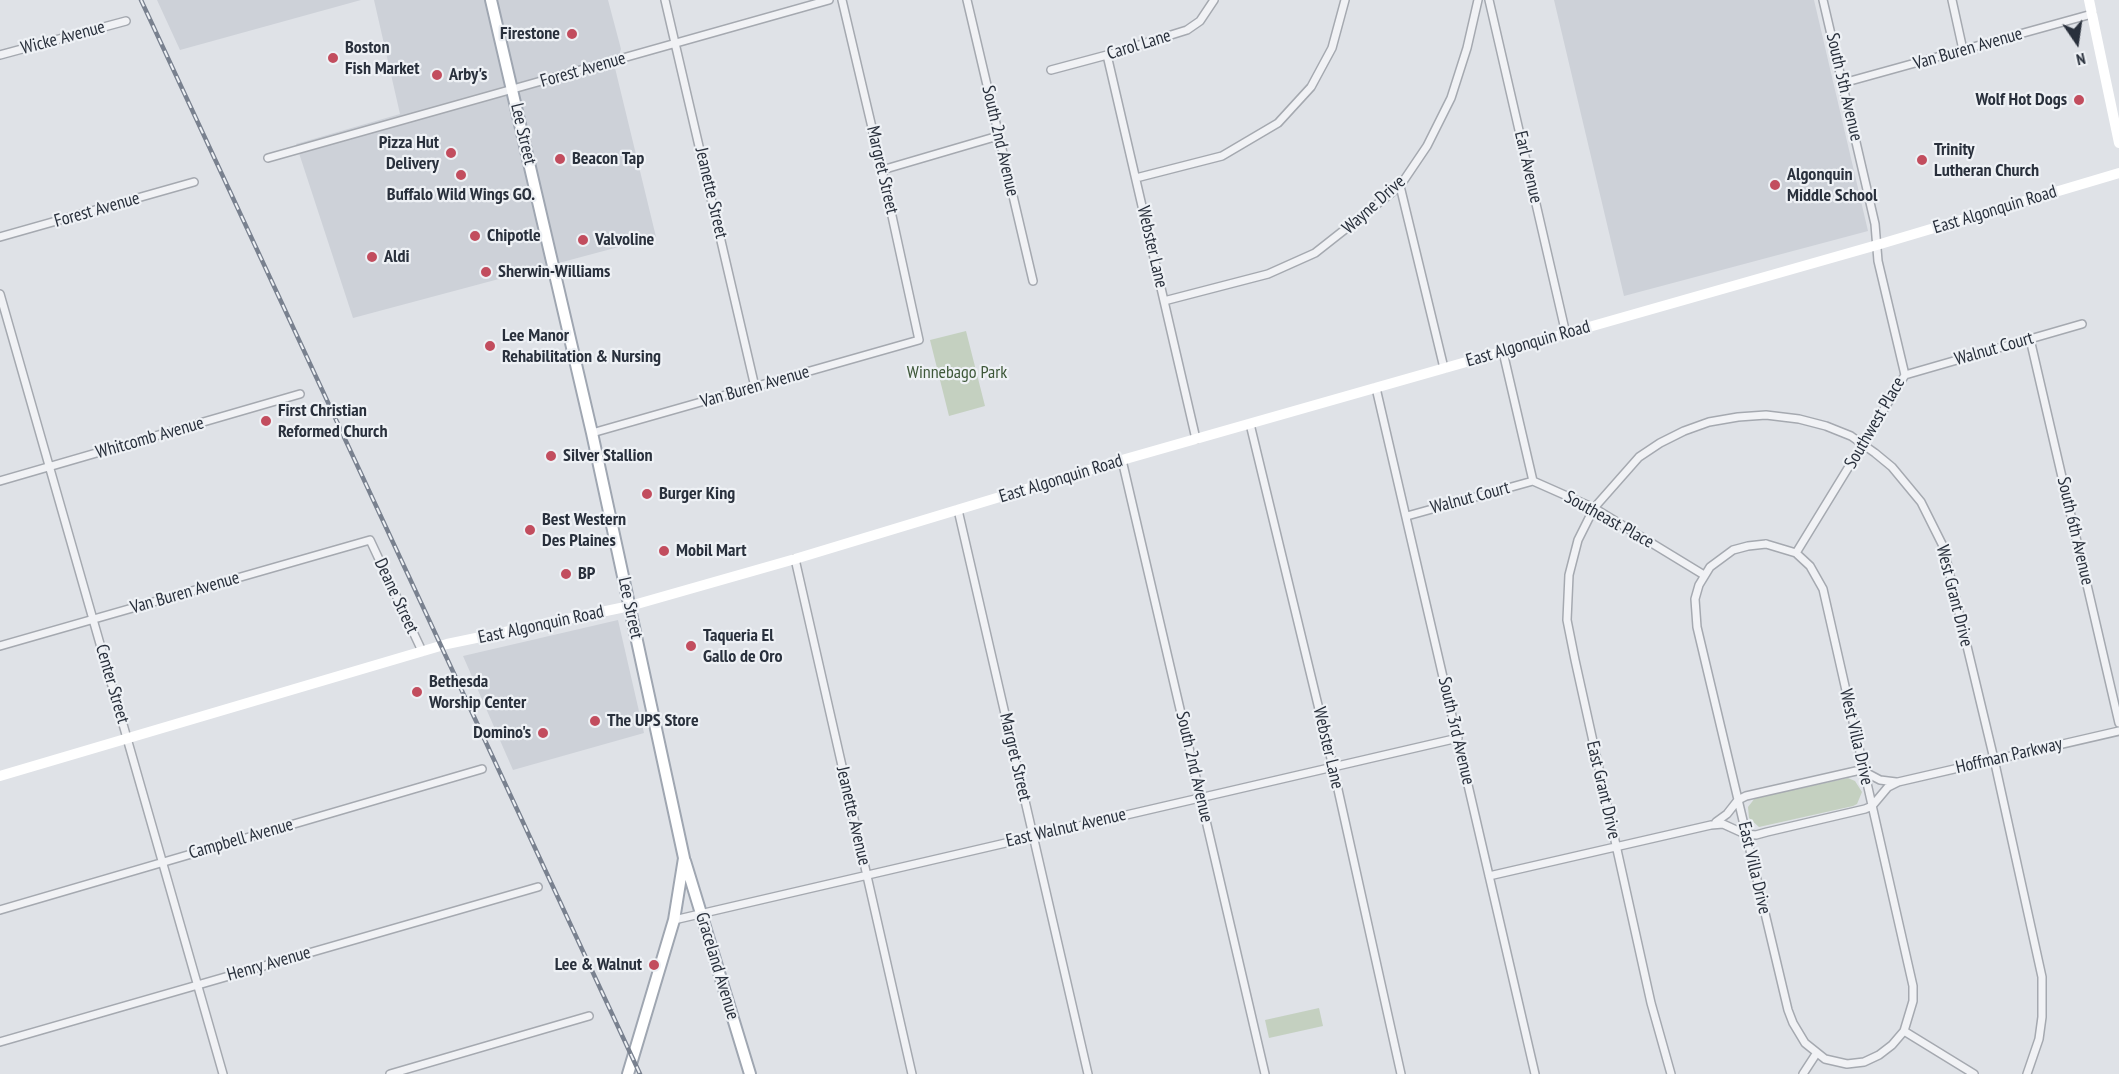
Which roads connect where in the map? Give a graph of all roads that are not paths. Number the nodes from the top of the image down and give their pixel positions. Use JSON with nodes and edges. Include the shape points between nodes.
{"nodes":[{"id":1,"x":491,"y":0,"type":"edge"},
{"id":2,"x":665,"y":0,"type":"edge"},
{"id":3,"x":829,"y":0,"type":"edge"},
{"id":4,"x":842,"y":0,"type":"edge"},
{"id":5,"x":968,"y":0,"type":"edge"},
{"id":6,"x":1214,"y":0,"type":"edge"},
{"id":7,"x":1345,"y":0,"type":"edge"},
{"id":8,"x":1478,"y":0,"type":"edge"},
{"id":9,"x":1489,"y":0,"type":"edge"},
{"id":10,"x":1824,"y":0,"type":"edge"},
{"id":11,"x":1952,"y":0,"type":"edge"},
{"id":12,"x":2089,"y":0,"type":"edge"},
{"id":13,"x":2092,"y":14,"type":"junction"},
{"id":14,"x":126,"y":21,"type":"dead end"},
{"id":15,"x":676,"y":44,"type":"junction"},
{"id":16,"x":1964,"y":50,"type":"junction"},
{"id":17,"x":0,"y":55,"type":"edge"},
{"id":18,"x":1107,"y":55,"type":"junction"},
{"id":19,"x":1051,"y":70,"type":"dead end"},
{"id":20,"x":1843,"y":83,"type":"junction"},
{"id":21,"x":513,"y":90,"type":"junction"},
{"id":22,"x":998,"y":136,"type":"junction"},
{"id":23,"x":2119,"y":143,"type":"edge"},
{"id":24,"x":268,"y":158,"type":"dead end"},
{"id":25,"x":882,"y":170,"type":"junction"},
{"id":26,"x":2119,"y":173,"type":"edge"},
{"id":27,"x":1136,"y":178,"type":"junction"},
{"id":28,"x":194,"y":182,"type":"dead end"},
{"id":29,"x":1400,"y":186,"type":"junction"},
{"id":30,"x":0,"y":237,"type":"edge"},
{"id":31,"x":1877,"y":245,"type":"junction"},
{"id":32,"x":1033,"y":281,"type":"dead end"},
{"id":33,"x":0,"y":294,"type":"edge"},
{"id":34,"x":1164,"y":302,"type":"junction"},
{"id":35,"x":2082,"y":324,"type":"dead end"},
{"id":36,"x":1566,"y":333,"type":"junction"},
{"id":37,"x":2030,"y":339,"type":"junction"},
{"id":38,"x":919,"y":340,"type":"joint"},
{"id":39,"x":1503,"y":352,"type":"junction"},
{"id":40,"x":1444,"y":368,"type":"junction"},
{"id":41,"x":1905,"y":375,"type":"junction"},
{"id":42,"x":754,"y":387,"type":"junction"},
{"id":43,"x":1376,"y":388,"type":"junction"},
{"id":44,"x":300,"y":394,"type":"dead end"},
{"id":45,"x":1250,"y":424,"type":"junction"},
{"id":46,"x":592,"y":433,"type":"junction"},
{"id":47,"x":1197,"y":439,"type":"junction"},
{"id":48,"x":1864,"y":445,"type":"junction"},
{"id":49,"x":1122,"y":460,"type":"junction"},
{"id":50,"x":50,"y":467,"type":"junction"},
{"id":51,"x":0,"y":481,"type":"edge"},
{"id":52,"x":1533,"y":481,"type":"junction"},
{"id":53,"x":1594,"y":508,"type":"junction"},
{"id":54,"x":958,"y":510,"type":"junction"},
{"id":55,"x":1407,"y":516,"type":"junction"},
{"id":56,"x":370,"y":540,"type":"joint"},
{"id":57,"x":1796,"y":553,"type":"junction"},
{"id":58,"x":795,"y":559,"type":"junction"},
{"id":59,"x":1704,"y":575,"type":"junction"},
{"id":60,"x":630,"y":606,"type":"junction"},
{"id":61,"x":93,"y":619,"type":"junction"},
{"id":62,"x":0,"y":646,"type":"edge"},
{"id":63,"x":422,"y":651,"type":"junction"},
{"id":64,"x":2119,"y":723,"type":"edge"},
{"id":65,"x":2119,"y":731,"type":"edge"},
{"id":66,"x":127,"y":738,"type":"junction"},
{"id":67,"x":1458,"y":738,"type":"junction"},
{"id":68,"x":1994,"y":759,"type":"junction"},
{"id":69,"x":1333,"y":767,"type":"junction"},
{"id":70,"x":482,"y":769,"type":"dead end"},
{"id":71,"x":1863,"y":771,"type":"junction"},
{"id":72,"x":0,"y":776,"type":"edge"},
{"id":73,"x":1898,"y":782,"type":"junction"},
{"id":74,"x":1201,"y":797,"type":"junction"},
{"id":75,"x":1738,"y":800,"type":"junction"},
{"id":76,"x":1872,"y":806,"type":"junction"},
{"id":77,"x":1711,"y":825,"type":"junction"},
{"id":78,"x":1745,"y":834,"type":"junction"},
{"id":79,"x":1033,"y":836,"type":"junction"},
{"id":80,"x":1616,"y":847,"type":"junction"},
{"id":81,"x":684,"y":858,"type":"junction"},
{"id":82,"x":162,"y":862,"type":"junction"},
{"id":83,"x":866,"y":874,"type":"junction"},
{"id":84,"x":1489,"y":876,"type":"junction"},
{"id":85,"x":538,"y":887,"type":"dead end"},
{"id":86,"x":0,"y":910,"type":"edge"},
{"id":87,"x":700,"y":913,"type":"junction"},
{"id":88,"x":674,"y":920,"type":"junction"},
{"id":89,"x":198,"y":984,"type":"junction"},
{"id":90,"x":589,"y":1016,"type":"dead end"},
{"id":91,"x":1904,"y":1031,"type":"junction"},
{"id":92,"x":0,"y":1042,"type":"edge"},
{"id":93,"x":1816,"y":1054,"type":"junction"},
{"id":94,"x":223,"y":1074,"type":"edge"},
{"id":95,"x":390,"y":1074,"type":"edge"},
{"id":96,"x":628,"y":1074,"type":"edge"},
{"id":97,"x":750,"y":1074,"type":"edge"},
{"id":98,"x":912,"y":1074,"type":"edge"},
{"id":99,"x":1088,"y":1074,"type":"edge"},
{"id":100,"x":1264,"y":1074,"type":"edge"},
{"id":101,"x":1401,"y":1074,"type":"edge"},
{"id":102,"x":1535,"y":1074,"type":"edge"},
{"id":103,"x":1671,"y":1074,"type":"edge"},
{"id":104,"x":1803,"y":1074,"type":"edge"},
{"id":105,"x":1974,"y":1074,"type":"edge"},
{"id":106,"x":2027,"y":1074,"type":"edge"}],
"edges":[{"from":1,"to":21,"type":"street","name":"Lee Street"},
{"from":2,"to":15,"type":"street","name":"Jeanette Street"},
{"from":3,"to":15,"type":"street","name":"Forest Avenue"},
{"from":4,"to":25,"type":"street","name":"Margret Street"},
{"from":5,"to":22,"type":"street","name":"South 2nd Avenue"},
{"from":6,"to":18,"type":"street","name":"Carol Lane","via":[[1200,21],[1187,30]]},
{"from":7,"to":27,"type":"street","via":[[1332,48],[1311,87],[1278,123],[1222,156]]},
{"from":8,"to":29,"type":"street","name":"Wayne Drive","via":[[1451,98],[1427,146]]},
{"from":9,"to":36,"type":"street","name":"Earl Avenue"},
{"from":10,"to":20,"type":"street","name":"South 5th Avenue"},
{"from":11,"to":16,"type":"street"},
{"from":12,"to":13,"type":"street"},
{"from":13,"to":16,"type":"street","name":"Van Buren Avenue"},
{"from":13,"to":23,"type":"street"},
{"from":14,"to":17,"type":"street","name":"Wicke Avenue"},
{"from":15,"to":21,"type":"street","name":"Forest Avenue"},
{"from":15,"to":42,"type":"street","name":"Jeanette Street"},
{"from":16,"to":20,"type":"street","name":"Van Buren Avenue"},
{"from":18,"to":19,"type":"street","name":"Carol Lane"},
{"from":18,"to":27,"type":"street","name":"Webster Lane"},
{"from":20,"to":31,"type":"street","name":"South 5th Avenue"},
{"from":21,"to":24,"type":"street","name":"Forest Avenue"},
{"from":21,"to":46,"type":"street","name":"Lee Street"},
{"from":22,"to":25,"type":"street"},
{"from":22,"to":32,"type":"street","name":"South 2nd Avenue"},
{"from":25,"to":38,"type":"street","name":"Margret Street"},
{"from":26,"to":31,"type":"street","name":"East Algonquin Road"},
{"from":27,"to":34,"type":"street","name":"Webster Lane"},
{"from":28,"to":30,"type":"street","name":"Forest Avenue"},
{"from":29,"to":34,"type":"street","name":"Wayne Drive","via":[[1316,253],[1268,274]]},
{"from":29,"to":40,"type":"street"},
{"from":31,"to":36,"type":"street","name":"East Algonquin Road"},
{"from":31,"to":41,"type":"street","name":"Southwest Place"},
{"from":33,"to":50,"type":"street","name":"Center Street"},
{"from":34,"to":47,"type":"street","name":"Webster Lane"},
{"from":35,"to":37,"type":"street","name":"Walnut Court"},
{"from":36,"to":39,"type":"street","name":"East Algonquin Road"},
{"from":37,"to":41,"type":"street","name":"Walnut Court"},
{"from":37,"to":64,"type":"street","name":"South 6th Avenue"},
{"from":38,"to":42,"type":"street","name":"Van Buren Avenue"},
{"from":39,"to":40,"type":"street","name":"East Algonquin Road"},
{"from":39,"to":52,"type":"street"},
{"from":40,"to":43,"type":"street","name":"East Algonquin Road"},
{"from":41,"to":48,"type":"street","name":"Southwest Place"},
{"from":42,"to":46,"type":"street","name":"Van Buren Avenue"},
{"from":43,"to":45,"type":"street","name":"East Algonquin Road"},
{"from":43,"to":55,"type":"street","name":"South 3rd Avenue"},
{"from":44,"to":50,"type":"street","name":"Whitcomb Avenue"},
{"from":45,"to":47,"type":"street","name":"East Algonquin Road"},
{"from":45,"to":69,"type":"street","name":"Webster Lane"},
{"from":46,"to":60,"type":"street","name":"Lee Street"},
{"from":47,"to":49,"type":"street","name":"East Algonquin Road"},
{"from":48,"to":53,"type":"street","name":"West Grant Drive","via":[[1851,436],[1800,419],[1766,415],[1708,422],[1639,457]]},
{"from":48,"to":57,"type":"street","name":"Southwest Place"},
{"from":48,"to":68,"type":"street","name":"West Grant Drive","via":[[1908,484],[1931,518],[1943,546]]},
{"from":49,"to":54,"type":"street","name":"East Algonquin Road"},
{"from":49,"to":74,"type":"street","name":"South 2nd Avenue"},
{"from":50,"to":51,"type":"street","name":"Whitcomb Avenue"},
{"from":50,"to":61,"type":"street","name":"Center Street"},
{"from":52,"to":53,"type":"street","name":"Southeast Place"},
{"from":52,"to":55,"type":"street","name":"Walnut Court"},
{"from":53,"to":59,"type":"street","name":"Southeast Place"},
{"from":53,"to":80,"type":"street","name":"East Grant Drive","via":[[1578,540],[1569,575],[1567,620]]},
{"from":54,"to":58,"type":"street","name":"East Algonquin Road"},
{"from":54,"to":79,"type":"street","name":"Margret Street"},
{"from":55,"to":67,"type":"street","name":"South 3rd Avenue"},
{"from":56,"to":61,"type":"street","name":"Van Buren Avenue"},
{"from":56,"to":63,"type":"street","name":"Deane Street"},
{"from":57,"to":59,"type":"street","via":[[1766,544],[1748,546],[1719,559]]},
{"from":57,"to":71,"type":"street","name":"West Villa Drive","via":[[1810,566],[1823,589]]},
{"from":58,"to":60,"type":"street","name":"East Algonquin Road"},
{"from":58,"to":83,"type":"street","name":"Jeanette Avenue"},
{"from":59,"to":75,"type":"street","name":"East Villa Drive","via":[[1695,599],[1697,627]]},
{"from":60,"to":63,"type":"street","name":"East Algonquin Road"},
{"from":60,"to":81,"type":"street","name":"Lee Street"},
{"from":61,"to":62,"type":"street","name":"Van Buren Avenue"},
{"from":61,"to":66,"type":"street","name":"Center Street"},
{"from":63,"to":66,"type":"street","name":"East Algonquin Road"},
{"from":65,"to":68,"type":"street","name":"Hoffman Parkway"},
{"from":66,"to":72,"type":"street","name":"East Algonquin Road"},
{"from":66,"to":82,"type":"street","name":"Center Street"},
{"from":67,"to":69,"type":"street","name":"East Walnut Avenue"},
{"from":67,"to":84,"type":"street","name":"South 3rd Avenue"},
{"from":68,"to":73,"type":"street","name":"Hoffman Parkway"},
{"from":68,"to":106,"type":"street","name":"West Grant Drive","via":[[2042,977],[2040,1028]]},
{"from":69,"to":74,"type":"street","name":"East Walnut Avenue"},
{"from":69,"to":101,"type":"street","name":"Webster Lane"},
{"from":70,"to":82,"type":"street","name":"Campbell Avenue"},
{"from":71,"to":73,"type":"street","name":"Hoffman Parkway","via":[[1880,780]]},
{"from":71,"to":75,"type":"street"},
{"from":71,"to":76,"type":"street","name":"West Villa Drive"},
{"from":73,"to":76,"type":"street","name":"Hoffman Parkway"},
{"from":74,"to":79,"type":"street","name":"East Walnut Avenue"},
{"from":74,"to":100,"type":"street","name":"South 2nd Avenue"},
{"from":75,"to":77,"type":"street","via":[[1722,819]]},
{"from":75,"to":78,"type":"street","name":"East Villa Drive"},
{"from":76,"to":78,"type":"street","via":[[1756,835]]},
{"from":76,"to":91,"type":"street","name":"West Villa Drive","via":[[1913,986]]},
{"from":77,"to":78,"type":"street","via":[[1723,824]]},
{"from":77,"to":80,"type":"street"},
{"from":78,"to":93,"type":"street","name":"East Villa Drive","via":[[1788,1010],[1799,1034]]},
{"from":79,"to":83,"type":"street","name":"East Walnut Avenue"},
{"from":79,"to":99,"type":"street","name":"Margret Street"},
{"from":80,"to":84,"type":"street"},
{"from":80,"to":103,"type":"street","name":"East Grant Drive"},
{"from":81,"to":87,"type":"street","name":"Graceland Avenue"},
{"from":81,"to":88,"type":"street","name":"Lee Street"},
{"from":82,"to":86,"type":"street","name":"Campbell Avenue"},
{"from":82,"to":89,"type":"street","name":"Center Street"},
{"from":83,"to":87,"type":"street","name":"East Walnut Avenue"},
{"from":83,"to":98,"type":"street","name":"Jeanette Avenue"},
{"from":84,"to":102,"type":"street","name":"South 3rd Avenue"},
{"from":85,"to":89,"type":"street","name":"Henry Avenue"},
{"from":87,"to":88,"type":"street","name":"East Walnut Avenue"},
{"from":87,"to":97,"type":"street","name":"Graceland Avenue"},
{"from":88,"to":96,"type":"street","name":"Lee Street"},
{"from":89,"to":92,"type":"street","name":"Henry Avenue"},
{"from":89,"to":94,"type":"street","name":"Center Street"},
{"from":90,"to":95,"type":"street"},
{"from":91,"to":93,"type":"street","via":[[1892,1046],[1863,1062],[1836,1063]]},
{"from":91,"to":105,"type":"street"},
{"from":93,"to":104,"type":"street"}]}
